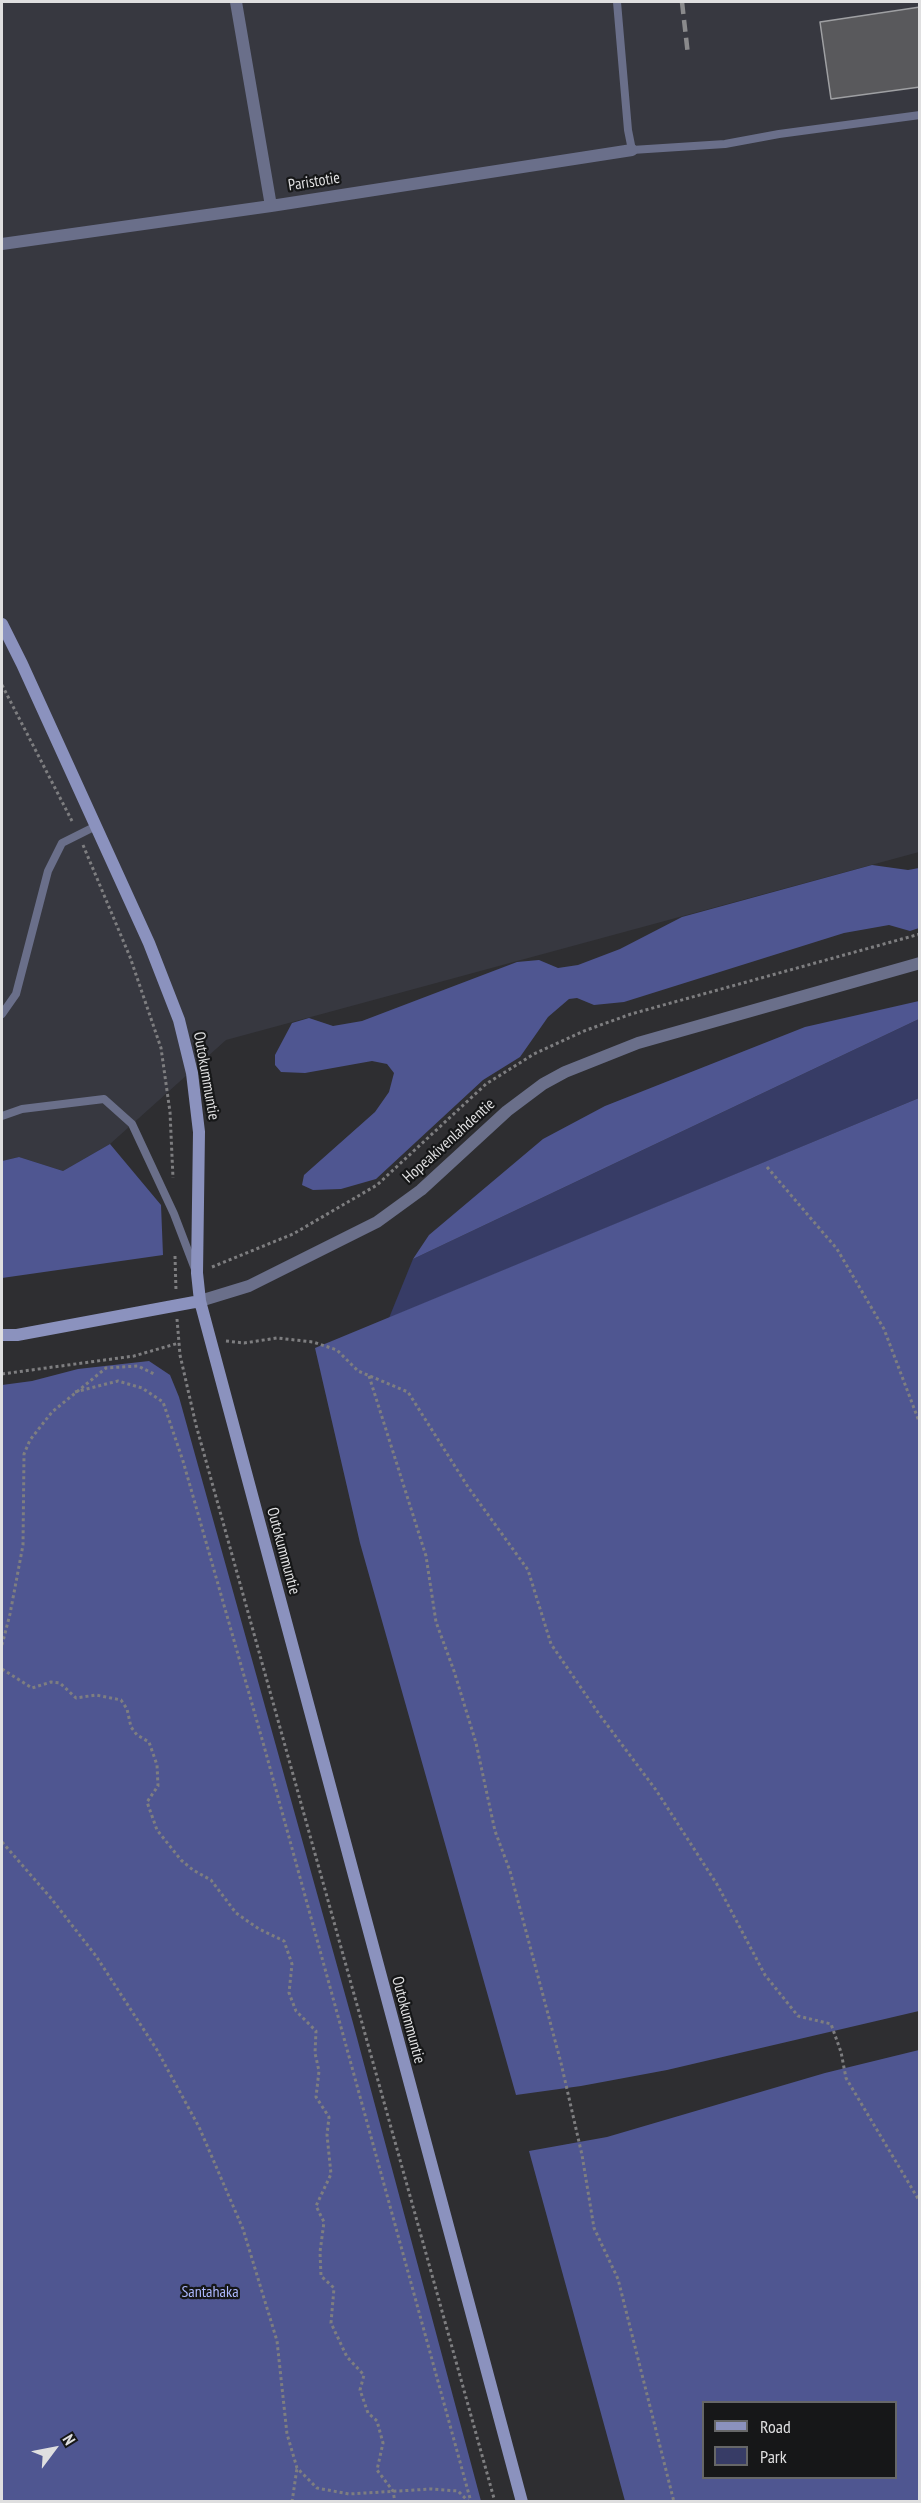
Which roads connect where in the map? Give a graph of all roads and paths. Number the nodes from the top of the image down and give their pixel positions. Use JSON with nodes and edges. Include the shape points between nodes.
{"nodes":[{"id":1,"x":237,"y":2,"type":"edge"},
{"id":2,"x":617,"y":2,"type":"edge"},
{"id":3,"x":920,"y":115,"type":"edge"},
{"id":4,"x":632,"y":150,"type":"junction"},
{"id":5,"x":271,"y":206,"type":"junction"},
{"id":6,"x":2,"y":244,"type":"edge"},
{"id":7,"x":2,"y":624,"type":"edge"},
{"id":8,"x":2,"y":685,"type":"edge"},
{"id":9,"x":96,"y":826,"type":"junction"},
{"id":10,"x":78,"y":833,"type":"junction"},
{"id":11,"x":920,"y":963,"type":"edge"},
{"id":12,"x":2,"y":1014,"type":"edge"},
{"id":13,"x":2,"y":1116,"type":"edge"},
{"id":14,"x":767,"y":1167,"type":"dead end"},
{"id":15,"x":173,"y":1180,"type":"dead end"},
{"id":16,"x":175,"y":1246,"type":"dead end"},
{"id":17,"x":197,"y":1274,"type":"junction"},
{"id":18,"x":200,"y":1301,"type":"junction"},
{"id":19,"x":177,"y":1306,"type":"junction"},
{"id":20,"x":2,"y":1335,"type":"edge"},
{"id":21,"x":210,"y":1339,"type":"junction"},
{"id":22,"x":179,"y":1343,"type":"junction"},
{"id":23,"x":2,"y":1374,"type":"edge"},
{"id":24,"x":154,"y":1374,"type":"dead end"},
{"id":25,"x":369,"y":1376,"type":"junction"},
{"id":26,"x":75,"y":1392,"type":"junction"},
{"id":27,"x":920,"y":1424,"type":"edge"},
{"id":28,"x":2,"y":1645,"type":"edge"},
{"id":29,"x":2,"y":1669,"type":"edge"},
{"id":30,"x":2,"y":1842,"type":"edge"},
{"id":31,"x":920,"y":2202,"type":"edge"},
{"id":32,"x":297,"y":2468,"type":"junction"},
{"id":33,"x":393,"y":2491,"type":"junction"},
{"id":34,"x":292,"y":2502,"type":"edge"},
{"id":35,"x":395,"y":2502,"type":"edge"},
{"id":36,"x":470,"y":2502,"type":"edge"},
{"id":37,"x":495,"y":2502,"type":"edge"},
{"id":38,"x":522,"y":2502,"type":"edge"},
{"id":39,"x":674,"y":2502,"type":"edge"}],
"edges":[{"from":1,"to":5,"type":"street"},
{"from":2,"to":4,"type":"lane"},
{"from":3,"to":4,"type":"lane","via":[[725,144]]},
{"from":4,"to":5,"type":"street","name":"Paristotie"},
{"from":5,"to":6,"type":"street","name":"Paristotie"},
{"from":7,"to":9,"type":"street","name":"Outokummuntie"},
{"from":8,"to":10,"type":"path"},
{"from":9,"to":10,"type":"lane"},
{"from":9,"to":17,"type":"street","name":"Outokummuntie","via":[[180,1020],[192,1072],[199,1132]]},
{"from":10,"to":12,"type":"lane","via":[[62,843],[48,871],[16,994]]},
{"from":10,"to":15,"type":"path","via":[[130,957],[161,1048],[170,1112]]},
{"from":11,"to":18,"type":"street","name":"Hopeakivenlahdentie","via":[[638,1043],[566,1072],[507,1111],[421,1190],[377,1222],[249,1286]]},
{"from":13,"to":17,"type":"lane","via":[[22,1109],[104,1099],[132,1124]]},
{"from":14,"to":27,"type":"path","via":[[837,1249],[884,1329]]},
{"from":16,"to":19,"type":"path"},
{"from":17,"to":18,"type":"street","name":"Outokummuntie"},
{"from":18,"to":19,"type":"street","name":"Hopeakivenlahdentie"},
{"from":18,"to":21,"type":"street","name":"Outokummuntie"},
{"from":19,"to":20,"type":"street","name":"Hopeakivenlahdentie"},
{"from":19,"to":22,"type":"path"},
{"from":21,"to":25,"type":"path","via":[[244,1343],[277,1338],[313,1342],[337,1350],[358,1371]]},
{"from":21,"to":38,"type":"street","name":"Outokummuntie"},
{"from":22,"to":23,"type":"path","via":[[134,1356]]},
{"from":22,"to":37,"type":"path","via":[[196,1425]]},
{"from":24,"to":26,"type":"path","via":[[138,1366],[106,1368]]},
{"from":25,"to":31,"type":"path","via":[[408,1392],[468,1487],[528,1570],[551,1644],[656,1790],[718,1886],[765,1975],[798,2016],[831,2024],[846,2078]]},
{"from":25,"to":39,"type":"path","via":[[426,1556],[436,1622],[476,1743],[495,1831],[510,1871],[561,2062],[594,2228],[618,2279]]},
{"from":26,"to":28,"type":"path","via":[[39,1427],[24,1454],[23,1545]]},
{"from":26,"to":36,"type":"path","via":[[118,1381],[142,1388],[163,1402],[264,1746]]},
{"from":29,"to":33,"type":"path","via":[[32,1688],[60,1683],[76,1698],[96,1695],[121,1700],[128,1709],[131,1727],[149,1742],[157,1765],[158,1786],[147,1802],[157,1830],[181,1860],[212,1880],[236,1913],[284,1941],[292,1964],[289,1993],[296,2011],[316,2031],[316,2097],[329,2117],[331,2174],[316,2206],[324,2222],[321,2276],[334,2288],[331,2323],[347,2357],[364,2375],[360,2390],[384,2443],[377,2470]]},
{"from":30,"to":32,"type":"path","via":[[96,1956],[157,2050],[199,2127],[243,2229],[277,2340],[287,2434]]},
{"from":32,"to":33,"type":"path","via":[[317,2488],[348,2494]]},
{"from":32,"to":34,"type":"path"},
{"from":33,"to":35,"type":"path"},
{"from":33,"to":36,"type":"path","via":[[458,2491]]}]}
